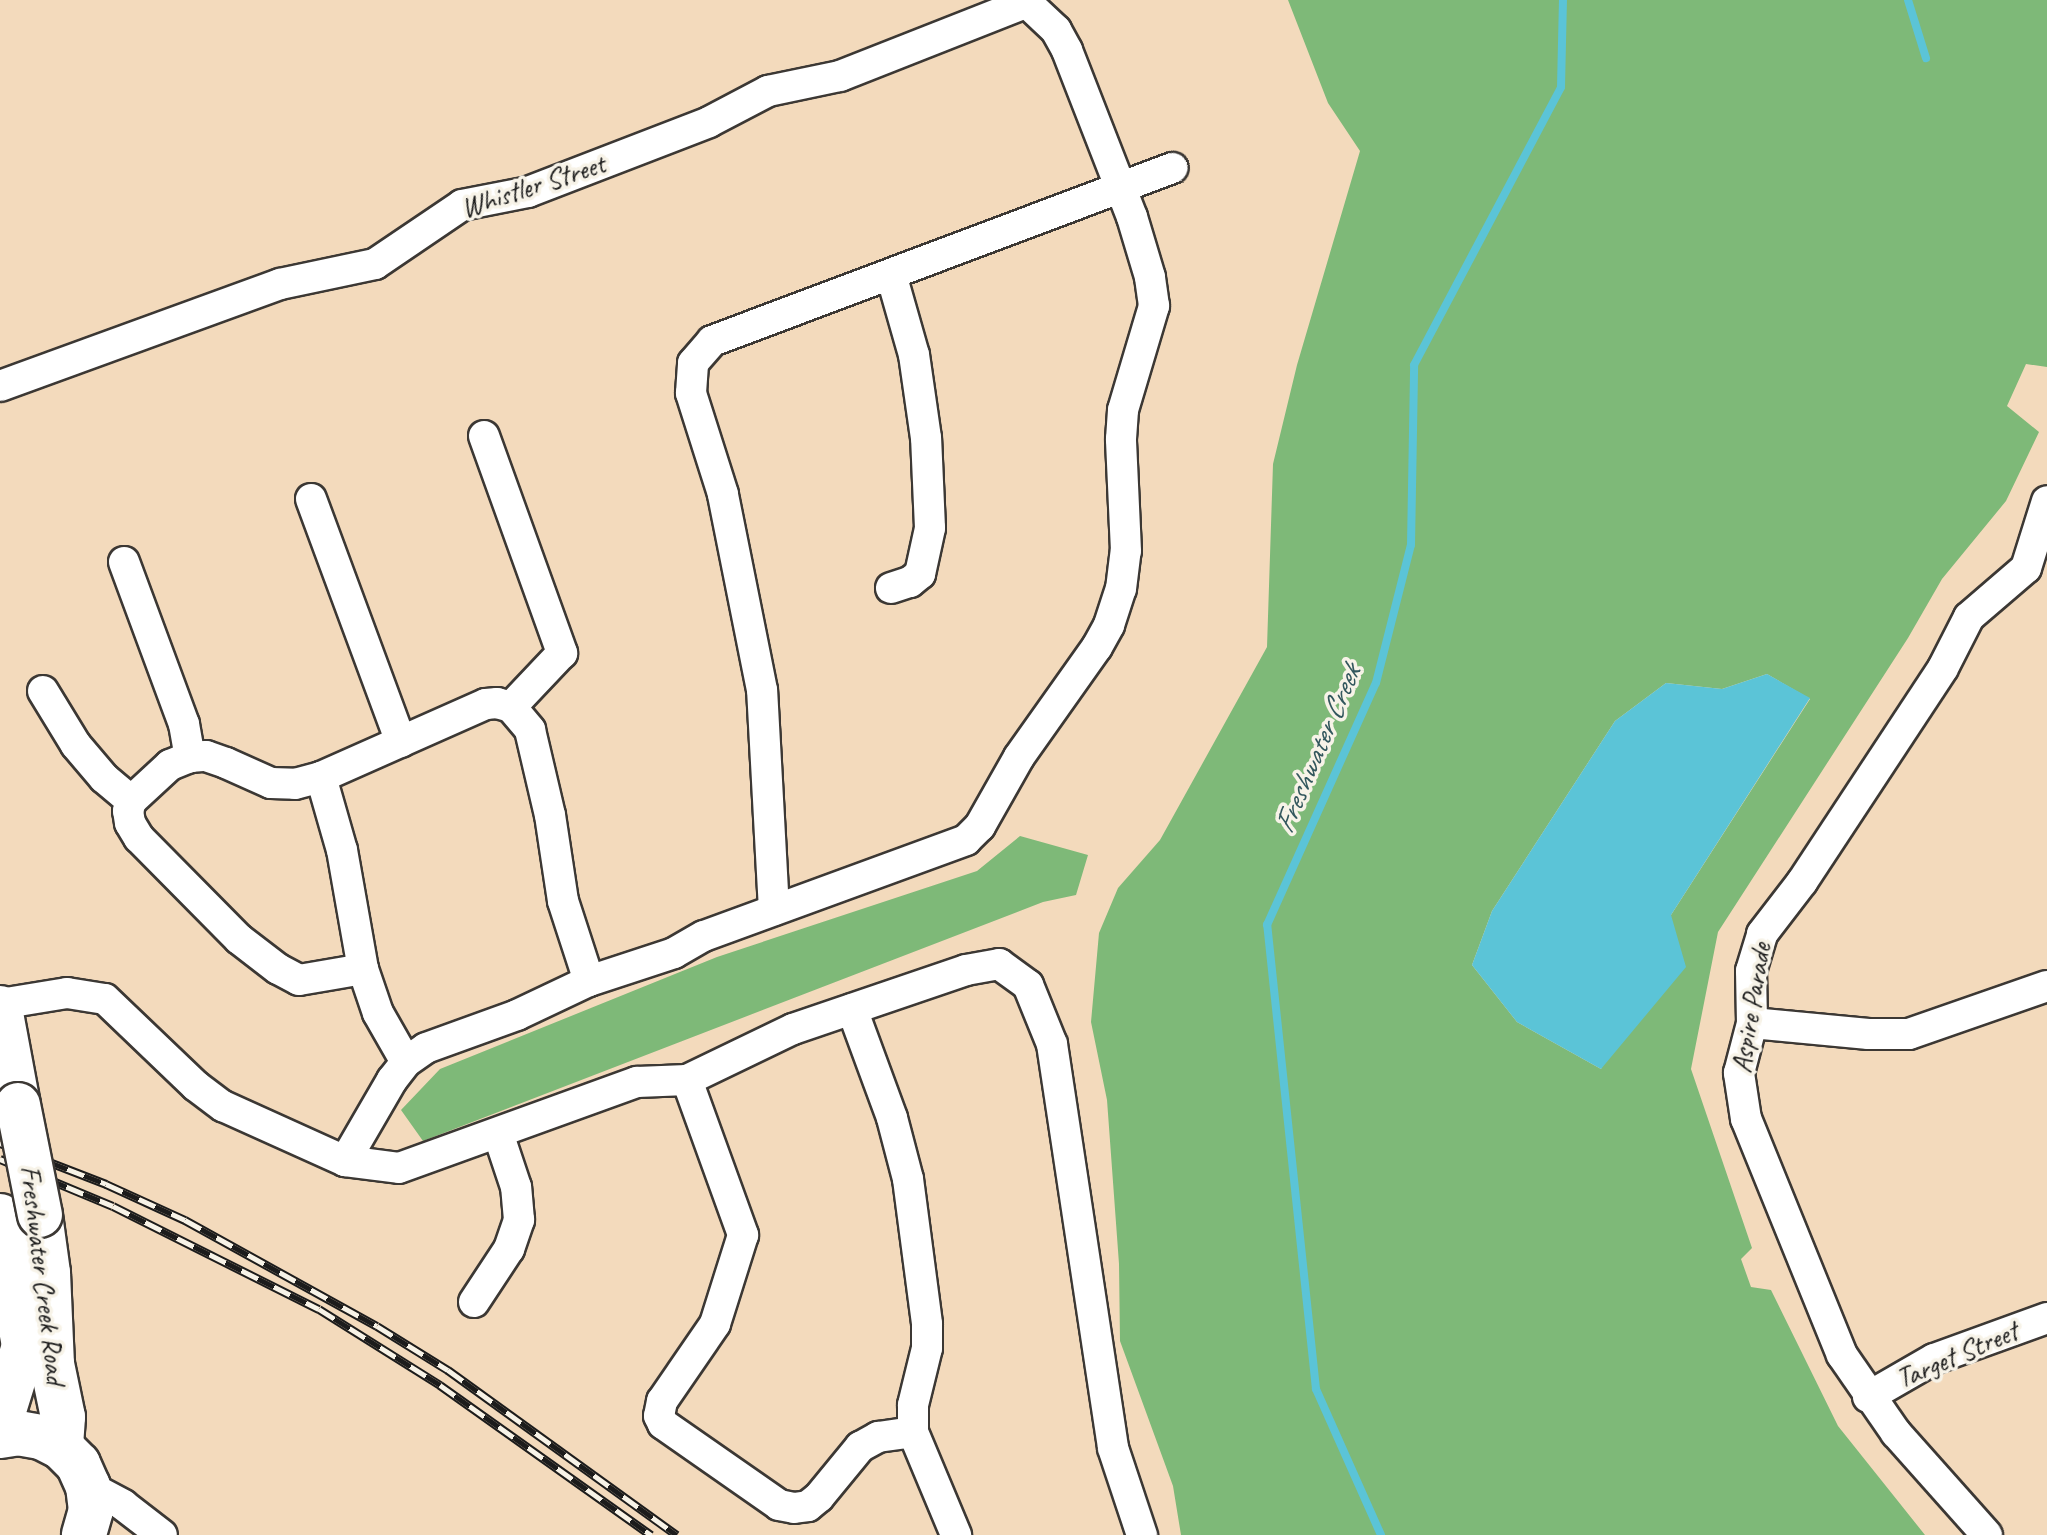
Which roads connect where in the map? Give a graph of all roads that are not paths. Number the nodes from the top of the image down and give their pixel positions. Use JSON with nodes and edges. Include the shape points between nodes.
{"nodes":[{"id":1,"x":1024,"y":1,"type":"edge"},
{"id":2,"x":1173,"y":168,"type":"dead end"},
{"id":3,"x":1121,"y":188,"type":"junction"},
{"id":4,"x":891,"y":274,"type":"junction"},
{"id":5,"x":0,"y":386,"type":"edge"},
{"id":6,"x":484,"y":436,"type":"dead end"},
{"id":7,"x":311,"y":499,"type":"dead end"},
{"id":8,"x":2047,"y":501,"type":"edge"},
{"id":9,"x":124,"y":562,"type":"dead end"},
{"id":10,"x":2038,"y":564,"type":"edge"},
{"id":11,"x":891,"y":588,"type":"dead end"},
{"id":12,"x":43,"y":691,"type":"dead end"},
{"id":13,"x":511,"y":707,"type":"junction"},
{"id":14,"x":401,"y":742,"type":"junction"},
{"id":15,"x":190,"y":757,"type":"junction"},
{"id":16,"x":321,"y":777,"type":"junction"},
{"id":17,"x":131,"y":801,"type":"junction"},
{"id":18,"x":774,"y":910,"type":"junction"},
{"id":19,"x":363,"y":969,"type":"junction"},
{"id":20,"x":589,"y":981,"type":"junction"},
{"id":21,"x":2047,"y":986,"type":"edge"},
{"id":22,"x":0,"y":1006,"type":"edge"},
{"id":23,"x":852,"y":1009,"type":"junction"},
{"id":24,"x":1752,"y":1023,"type":"junction"},
{"id":25,"x":406,"y":1062,"type":"junction"},
{"id":26,"x":687,"y":1080,"type":"junction"},
{"id":27,"x":498,"y":1133,"type":"junction"},
{"id":28,"x":345,"y":1161,"type":"junction"},
{"id":29,"x":20,"y":1215,"type":"edge"},
{"id":30,"x":474,"y":1302,"type":"dead end"},
{"id":31,"x":2047,"y":1318,"type":"edge"},
{"id":32,"x":1868,"y":1397,"type":"junction"},
{"id":33,"x":0,"y":1423,"type":"edge"},
{"id":34,"x":913,"y":1432,"type":"junction"},
{"id":35,"x":0,"y":1436,"type":"edge"},
{"id":36,"x":61,"y":1447,"type":"junction"},
{"id":37,"x":88,"y":1486,"type":"junction"},
{"id":38,"x":84,"y":1535,"type":"edge"},
{"id":39,"x":162,"y":1535,"type":"edge"},
{"id":40,"x":956,"y":1535,"type":"edge"},
{"id":41,"x":1142,"y":1535,"type":"edge"},
{"id":42,"x":1987,"y":1535,"type":"edge"}],
"edges":[{"from":1,"to":3,"type":"street","via":[[1062,40]]},
{"from":1,"to":5,"type":"street","name":"Whistler Street","via":[[840,76],[768,91],[709,122],[528,192],[462,205],[375,264],[280,284]]},
{"from":2,"to":3,"type":"street"},
{"from":3,"to":4,"type":"street"},
{"from":3,"to":18,"type":"street","via":[[1154,306],[1123,410],[1126,551],[1109,625],[966,840]]},
{"from":4,"to":11,"type":"street","via":[[914,355],[926,438],[930,528],[920,574]]},
{"from":4,"to":18,"type":"street","via":[[712,341],[701,350],[689,376],[737,554],[762,690]]},
{"from":6,"to":13,"type":"street","via":[[562,653]]},
{"from":7,"to":14,"type":"street"},
{"from":8,"to":10,"type":"street","name":"Aspire Parade","via":[[2039,517]]},
{"from":9,"to":15,"type":"street","via":[[184,724]]},
{"from":10,"to":24,"type":"street","name":"Aspire Parade","via":[[1969,617],[1943,668],[1762,934],[1751,971]]},
{"from":12,"to":17,"type":"street","via":[[76,745]]},
{"from":13,"to":14,"type":"street","via":[[486,704]]},
{"from":13,"to":20,"type":"street","via":[[530,730],[563,901]]},
{"from":14,"to":16,"type":"street"},
{"from":15,"to":16,"type":"street","via":[[216,759],[271,783]]},
{"from":15,"to":17,"type":"street","via":[[170,765]]},
{"from":16,"to":19,"type":"street","via":[[342,850]]},
{"from":17,"to":19,"type":"street","via":[[130,823],[139,838],[239,939],[278,969],[299,980]]},
{"from":18,"to":20,"type":"street","via":[[674,953]]},
{"from":19,"to":25,"type":"street","via":[[378,1013]]},
{"from":20,"to":25,"type":"street","via":[[517,1015],[443,1040]]},
{"from":21,"to":24,"type":"street","via":[[1909,1034]]},
{"from":22,"to":28,"type":"street","via":[[67,993],[105,999],[223,1106]]},
{"from":22,"to":29,"type":"main road","name":"Freshwater Creek Road","bridge":true,"via":[[18,1105]]},
{"from":23,"to":26,"type":"street","via":[[793,1029]]},
{"from":23,"to":34,"type":"street","via":[[908,1179],[927,1324]]},
{"from":23,"to":41,"type":"street","via":[[985,964],[999,964],[1028,985],[1052,1044],[1113,1448]]},
{"from":24,"to":32,"type":"street","name":"Aspire Parade","via":[[1739,1073],[1741,1107],[1829,1329]]},
{"from":25,"to":28,"type":"street"},
{"from":26,"to":27,"type":"street","via":[[637,1082]]},
{"from":26,"to":34,"type":"street","via":[[743,1235],[715,1324],[662,1401],[663,1424],[779,1505],[794,1508],[819,1497],[860,1447],[878,1437]]},
{"from":27,"to":28,"type":"street","via":[[410,1166]]},
{"from":27,"to":30,"type":"street","via":[[516,1187],[519,1220],[509,1249]]},
{"from":29,"to":33,"type":"main road","name":"Freshwater Creek Road","via":[[24,1346]]},
{"from":29,"to":36,"type":"main road","name":"Freshwater Creek Road","via":[[48,1273],[52,1364],[63,1417]]},
{"from":31,"to":32,"type":"street","name":"Target Street","via":[[1934,1359]]},
{"from":32,"to":42,"type":"street","name":"Aspire Parade"},
{"from":34,"to":40,"type":"street"},
{"from":35,"to":36,"type":"main road","via":[[41,1437]]},
{"from":36,"to":37,"type":"main road","via":[[78,1464]]},
{"from":37,"to":38,"type":"main road","via":[[91,1510]]},
{"from":37,"to":39,"type":"street"}]}
